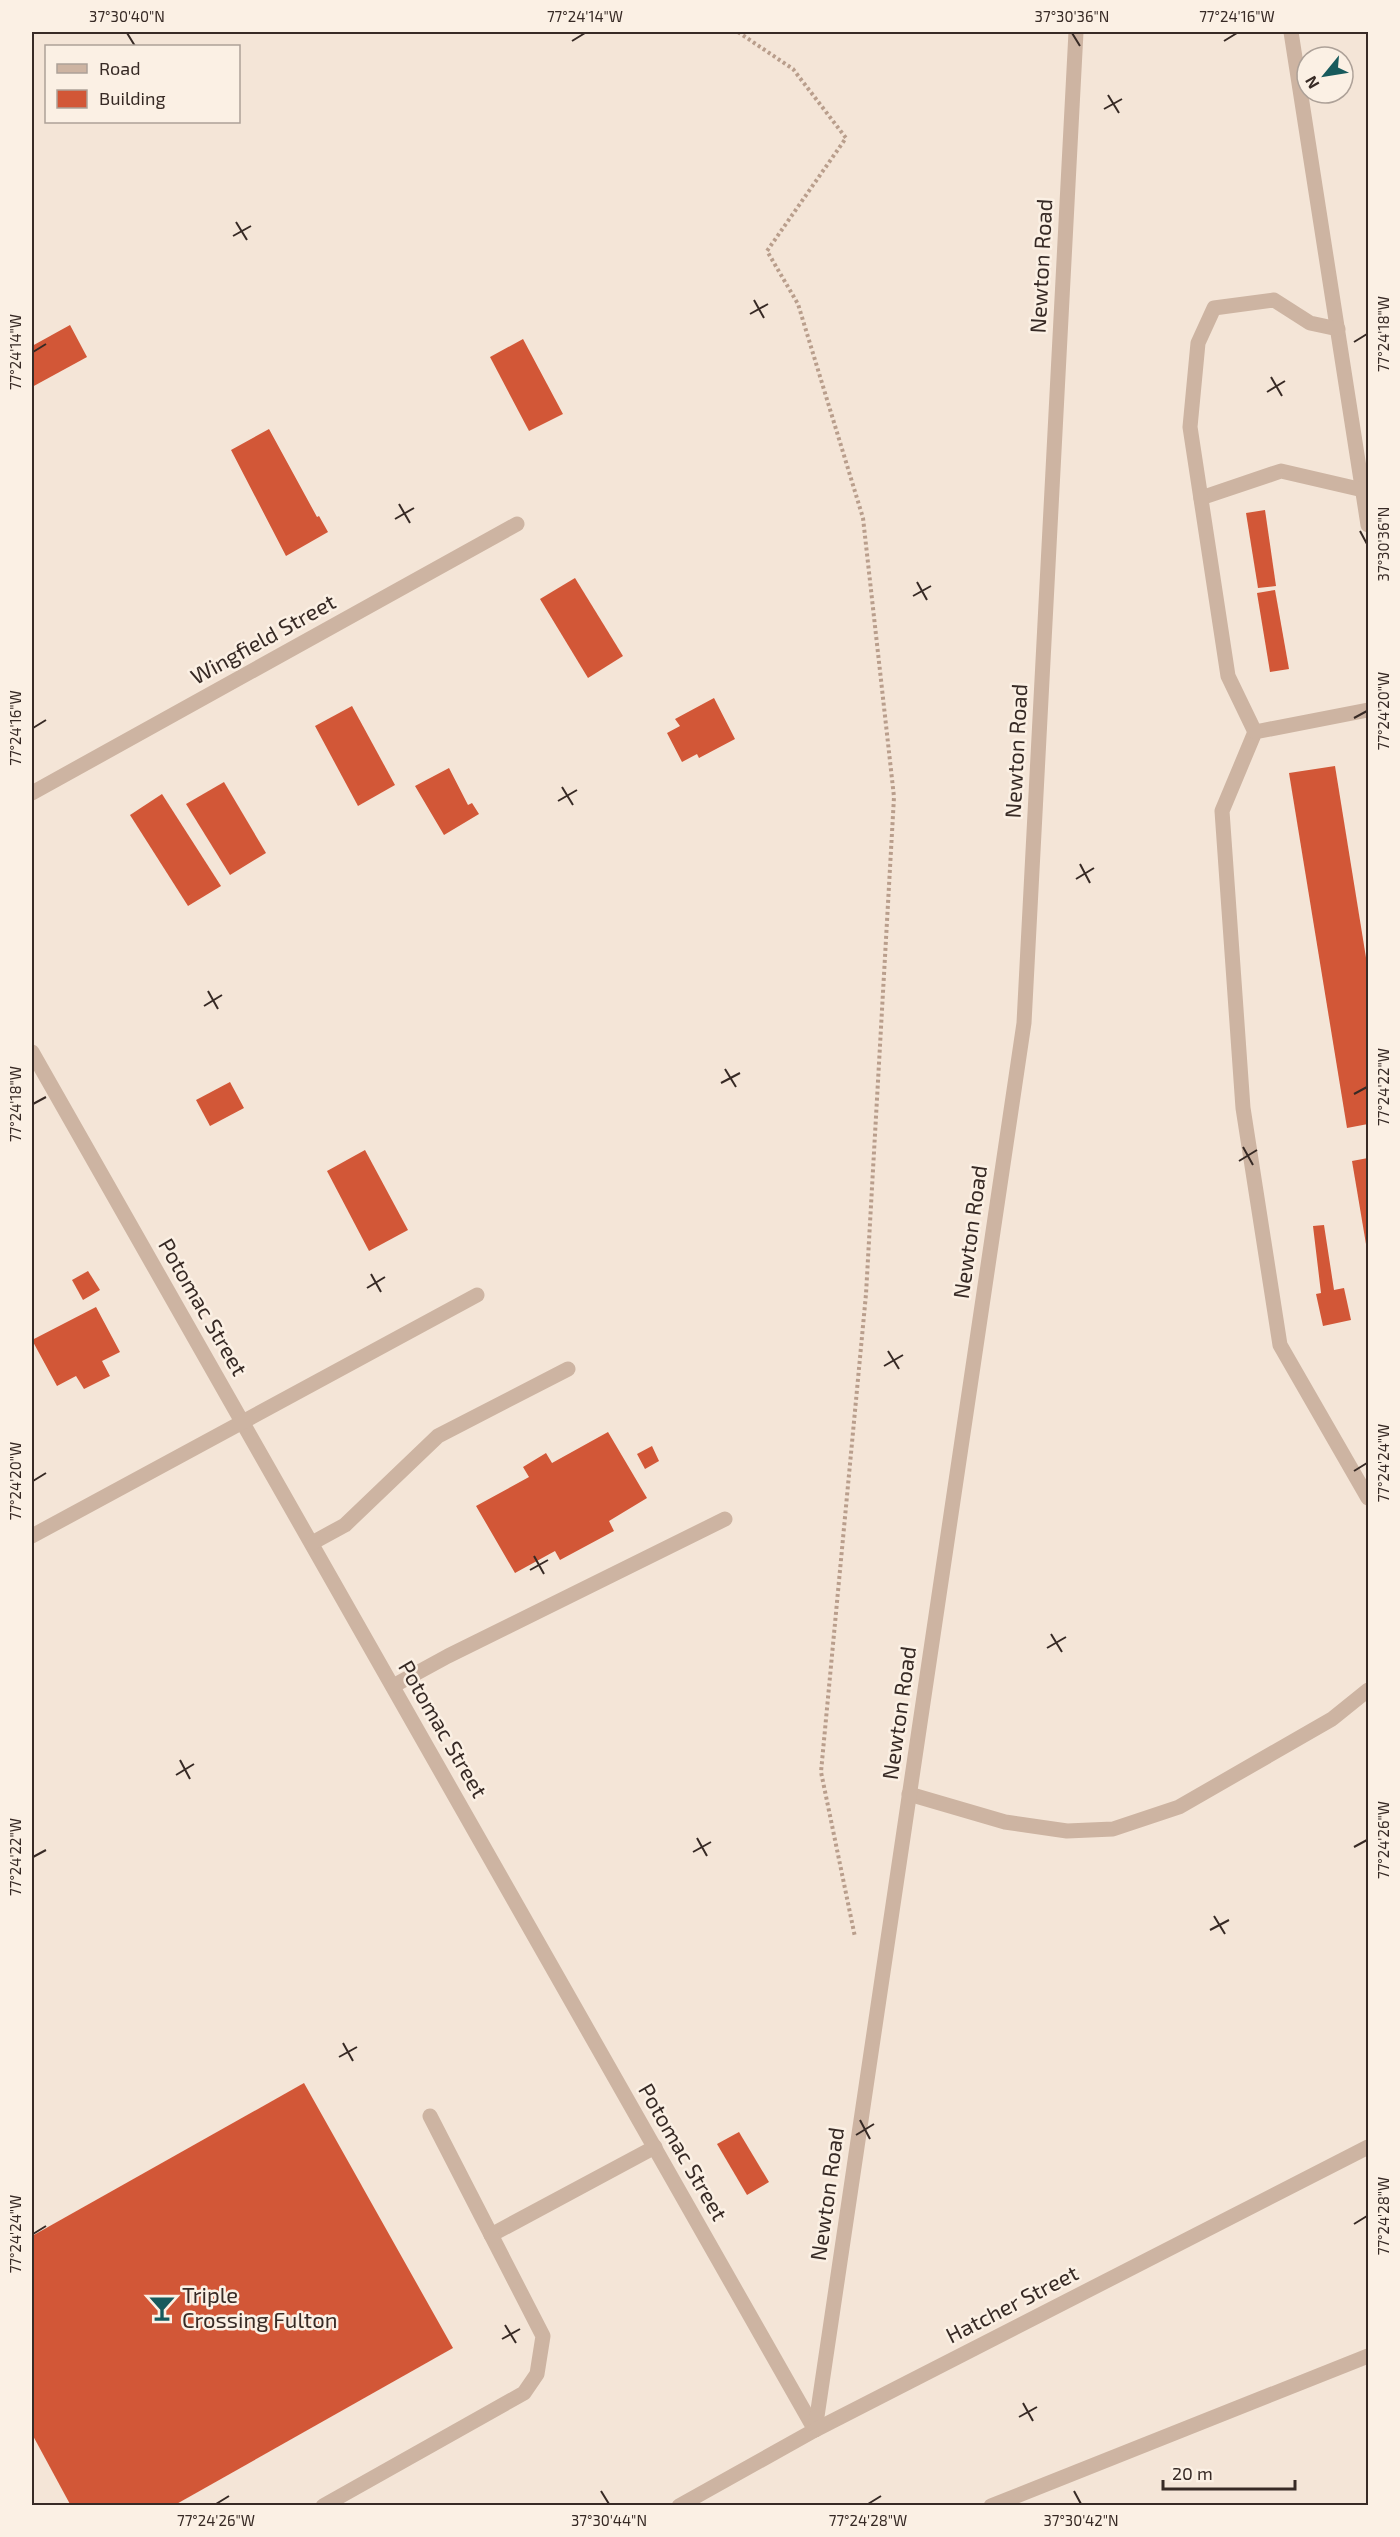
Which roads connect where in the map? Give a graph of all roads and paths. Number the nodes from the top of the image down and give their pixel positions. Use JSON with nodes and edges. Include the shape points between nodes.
{"nodes":[{"id":1,"x":738,"y":32,"type":"edge"},
{"id":2,"x":1076,"y":32,"type":"edge"},
{"id":3,"x":1291,"y":32,"type":"edge"},
{"id":4,"x":1338,"y":329,"type":"junction"},
{"id":5,"x":1363,"y":490,"type":"junction"},
{"id":6,"x":1201,"y":498,"type":"junction"},
{"id":7,"x":517,"y":524,"type":"dead end"},
{"id":8,"x":1368,"y":525,"type":"edge"},
{"id":9,"x":1368,"y":710,"type":"edge"},
{"id":10,"x":1255,"y":732,"type":"junction"},
{"id":11,"x":32,"y":793,"type":"edge"},
{"id":12,"x":32,"y":1052,"type":"edge"},
{"id":13,"x":477,"y":1295,"type":"dead end"},
{"id":14,"x":568,"y":1369,"type":"dead end"},
{"id":15,"x":244,"y":1423,"type":"junction"},
{"id":16,"x":1368,"y":1498,"type":"edge"},
{"id":17,"x":725,"y":1519,"type":"dead end"},
{"id":18,"x":32,"y":1536,"type":"edge"},
{"id":19,"x":312,"y":1544,"type":"junction"},
{"id":20,"x":393,"y":1686,"type":"junction"},
{"id":21,"x":1368,"y":1690,"type":"edge"},
{"id":22,"x":909,"y":1794,"type":"junction"},
{"id":23,"x":857,"y":1947,"type":"dead end"},
{"id":24,"x":430,"y":2116,"type":"dead end"},
{"id":25,"x":655,"y":2147,"type":"junction"},
{"id":26,"x":1368,"y":2147,"type":"edge"},
{"id":27,"x":491,"y":2235,"type":"junction"},
{"id":28,"x":1368,"y":2356,"type":"edge"},
{"id":29,"x":815,"y":2430,"type":"junction"},
{"id":30,"x":323,"y":2505,"type":"edge"},
{"id":31,"x":678,"y":2505,"type":"edge"},
{"id":32,"x":991,"y":2505,"type":"edge"}],
"edges":[{"from":1,"to":23,"type":"path","via":[[793,69],[846,138],[767,251],[798,304],[863,518],[894,797],[866,1294],[821,1772]]},
{"from":2,"to":22,"type":"street","name":"Newton Road","via":[[1024,1023]]},
{"from":3,"to":4,"type":"street"},
{"from":4,"to":5,"type":"street"},
{"from":4,"to":6,"type":"street","via":[[1310,323],[1274,300],[1214,308],[1198,343],[1190,427]]},
{"from":5,"to":6,"type":"street","via":[[1281,471]]},
{"from":5,"to":8,"type":"street"},
{"from":6,"to":10,"type":"street","via":[[1228,676]]},
{"from":7,"to":11,"type":"street","name":"Wingfield Street"},
{"from":9,"to":10,"type":"street"},
{"from":10,"to":16,"type":"street","via":[[1222,811],[1243,1108],[1280,1345]]},
{"from":12,"to":15,"type":"street","name":"Potomac Street"},
{"from":13,"to":15,"type":"street"},
{"from":14,"to":19,"type":"street","via":[[438,1436],[345,1525]]},
{"from":15,"to":18,"type":"street"},
{"from":15,"to":19,"type":"street","name":"Potomac Street"},
{"from":17,"to":20,"type":"street"},
{"from":19,"to":20,"type":"street","name":"Potomac Street"},
{"from":20,"to":25,"type":"street","name":"Potomac Street"},
{"from":21,"to":22,"type":"street","via":[[1332,1719],[1179,1807],[1113,1829],[1067,1831],[1005,1822]]},
{"from":22,"to":29,"type":"street","name":"Newton Road"},
{"from":24,"to":27,"type":"street"},
{"from":25,"to":27,"type":"street"},
{"from":25,"to":29,"type":"street","name":"Potomac Street"},
{"from":26,"to":29,"type":"street","name":"Hatcher Street"},
{"from":27,"to":30,"type":"street","via":[[543,2336],[537,2374],[524,2392]]},
{"from":28,"to":32,"type":"street"},
{"from":29,"to":31,"type":"street","name":"Hatcher Street"}]}
